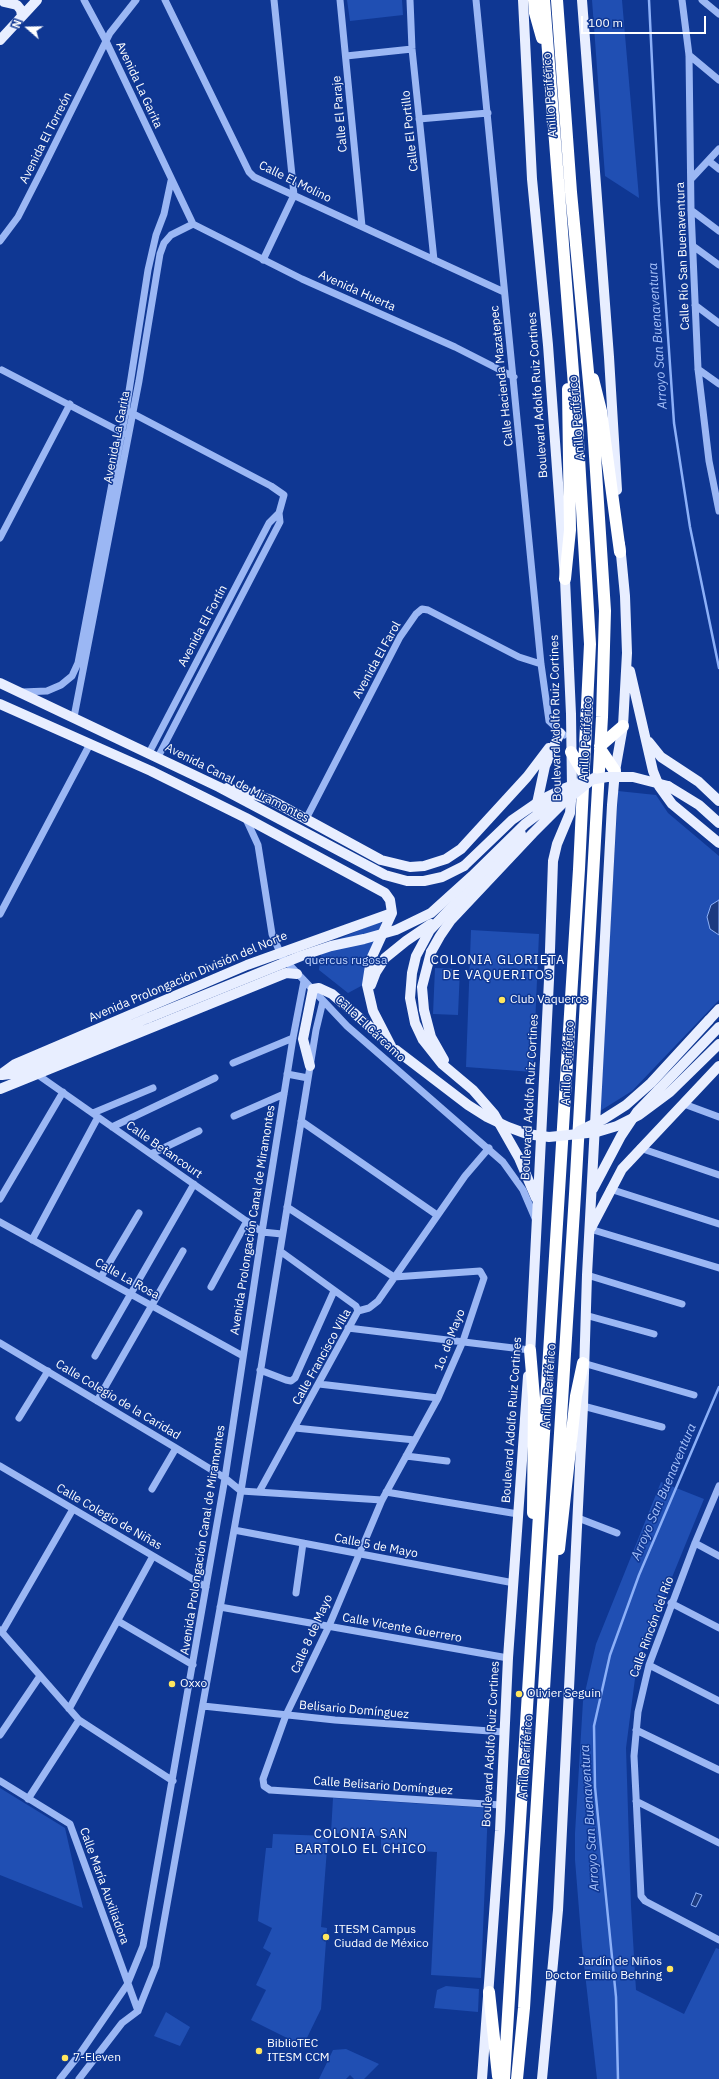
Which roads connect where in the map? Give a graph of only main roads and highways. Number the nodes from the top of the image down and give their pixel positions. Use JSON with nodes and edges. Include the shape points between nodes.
{"nodes":[{"id":1,"x":523,"y":0,"type":"edge"},
{"id":2,"x":534,"y":0,"type":"edge"},
{"id":3,"x":544,"y":0,"type":"edge"},
{"id":4,"x":557,"y":0,"type":"edge"},
{"id":5,"x":582,"y":0,"type":"edge"},
{"id":6,"x":6,"y":2,"type":"edge"},
{"id":7,"x":34,"y":3,"type":"edge"},
{"id":8,"x":22,"y":16,"type":"junction"},
{"id":9,"x":0,"y":40,"type":"edge"},
{"id":10,"x":549,"y":61,"type":"junction"},
{"id":11,"x":569,"y":312,"type":"junction"},
{"id":12,"x":587,"y":366,"type":"junction"},
{"id":13,"x":620,"y":552,"type":"junction"},
{"id":14,"x":564,"y":579,"type":"junction"},
{"id":15,"x":627,"y":653,"type":"junction"},
{"id":16,"x":0,"y":683,"type":"edge"},
{"id":17,"x":0,"y":704,"type":"edge"},
{"id":18,"x":571,"y":714,"type":"junction"},
{"id":19,"x":623,"y":726,"type":"junction"},
{"id":20,"x":560,"y":733,"type":"junction"},
{"id":21,"x":646,"y":739,"type":"junction"},
{"id":22,"x":600,"y":748,"type":"junction"},
{"id":23,"x":571,"y":752,"type":"junction"},
{"id":24,"x":615,"y":771,"type":"junction"},
{"id":25,"x":589,"y":776,"type":"junction"},
{"id":26,"x":219,"y":787,"type":"junction"},
{"id":27,"x":573,"y":791,"type":"junction"},
{"id":28,"x":719,"y":801,"type":"edge"},
{"id":29,"x":718,"y":822,"type":"edge"},
{"id":30,"x":719,"y":843,"type":"edge"},
{"id":31,"x":392,"y":913,"type":"junction"},
{"id":32,"x":437,"y":921,"type":"junction"},
{"id":33,"x":263,"y":959,"type":"junction"},
{"id":34,"x":301,"y":977,"type":"road end"},
{"id":35,"x":270,"y":979,"type":"junction"},
{"id":36,"x":369,"y":1001,"type":"junction"},
{"id":37,"x":719,"y":1009,"type":"edge"},
{"id":38,"x":719,"y":1027,"type":"edge"},
{"id":39,"x":719,"y":1044,"type":"edge"},
{"id":40,"x":393,"y":1048,"type":"junction"},
{"id":41,"x":310,"y":1066,"type":"road end"},
{"id":42,"x":719,"y":1066,"type":"edge"},
{"id":43,"x":0,"y":1076,"type":"edge"},
{"id":44,"x":458,"y":1078,"type":"junction"},
{"id":45,"x":0,"y":1089,"type":"edge"},
{"id":46,"x":570,"y":1136,"type":"junction"},
{"id":47,"x":591,"y":1192,"type":"junction"},
{"id":48,"x":537,"y":1202,"type":"junction"},
{"id":49,"x":590,"y":1229,"type":"junction"},
{"id":50,"x":530,"y":1350,"type":"junction"},
{"id":51,"x":583,"y":1363,"type":"junction"},
{"id":52,"x":537,"y":1546,"type":"junction"},
{"id":53,"x":550,"y":1585,"type":"junction"},
{"id":54,"x":489,"y":1992,"type":"junction"},
{"id":55,"x":482,"y":2079,"type":"edge"},
{"id":56,"x":499,"y":2079,"type":"edge"},
{"id":57,"x":504,"y":2079,"type":"edge"},
{"id":58,"x":517,"y":2079,"type":"edge"},
{"id":59,"x":542,"y":2079,"type":"edge"}],
"edges":[{"from":1,"to":14,"type":"main road","name":"Boulevard Adolfo Ruiz Cortines","via":[[532,179],[548,345]]},
{"from":2,"to":10,"type":"highway","via":[[535,13]]},
{"from":3,"to":10,"type":"highway","name":"Anillo Periférico"},
{"from":4,"to":12,"type":"highway","name":"Anillo Periférico"},
{"from":5,"to":13,"type":"main road","via":[[609,356]]},
{"from":6,"to":7,"type":"main road","via":[[22,7]]},
{"from":6,"to":8,"type":"main road","via":[[16,5]]},
{"from":7,"to":8,"type":"main road"},
{"from":8,"to":9,"type":"main road"},
{"from":10,"to":11,"type":"highway","name":"Anillo Periférico"},
{"from":11,"to":14,"type":"highway","via":[[567,428],[570,530]]},
{"from":11,"to":25,"type":"highway","name":"Anillo Periférico","via":[[590,644]]},
{"from":12,"to":13,"type":"highway","via":[[600,400]]},
{"from":12,"to":22,"type":"highway","name":"Anillo Periférico","via":[[605,610]]},
{"from":13,"to":15,"type":"main road"},
{"from":14,"to":18,"type":"main road","name":"Boulevard Adolfo Ruiz Cortines"},
{"from":15,"to":19,"type":"main road"},
{"from":15,"to":21,"type":"main road"},
{"from":16,"to":26,"type":"main road","name":"Avenida Canal de Miramontes"},
{"from":17,"to":31,"type":"main road","via":[[246,818],[382,891],[390,900]]},
{"from":18,"to":20,"type":"main road"},
{"from":18,"to":23,"type":"main road","name":"Boulevard Adolfo Ruiz Cortines"},
{"from":19,"to":22,"type":"highway"},
{"from":19,"to":24,"type":"main road"},
{"from":20,"to":26,"type":"main road","via":[[527,776],[460,849],[438,863],[417,867],[391,863],[376,857],[262,797]]},
{"from":20,"to":32,"type":"main road","via":[[548,758],[537,802],[527,826]]},
{"from":21,"to":28,"type":"main road","via":[[661,757],[703,785]]},
{"from":21,"to":30,"type":"main road","via":[[653,771],[663,793],[672,804]]},
{"from":22,"to":24,"type":"highway"},
{"from":22,"to":53,"type":"highway","name":"Anillo Periférico"},
{"from":23,"to":25,"type":"highway"},
{"from":23,"to":27,"type":"main road","name":"Boulevard Adolfo Ruiz Cortines"},
{"from":24,"to":47,"type":"main road"},
{"from":25,"to":26,"type":"main road","name":"Avenida Canal de Miramontes","bridge":true,"via":[[532,806],[503,828],[464,866],[451,874],[433,880],[416,881],[392,878],[378,872]]},
{"from":25,"to":27,"type":"highway"},
{"from":25,"to":29,"type":"main road","name":"Avenida Canal de Miramontes","bridge":true,"via":[[633,777],[660,784],[689,798]]},
{"from":25,"to":52,"type":"highway","name":"Anillo Periférico"},
{"from":27,"to":43,"type":"main road","bridge":true,"via":[[525,824],[431,912],[396,930],[301,956],[18,1073]]},
{"from":27,"to":44,"type":"main road","bridge":true,"via":[[451,920],[431,952],[422,987],[426,1020],[437,1047]]},
{"from":27,"to":48,"type":"main road","name":"Boulevard Adolfo Ruiz Cortines","via":[[570,813],[552,861],[549,980]]},
{"from":31,"to":33,"type":"main road","name":"Avenida Prolongación División del Norte"},
{"from":31,"to":36,"type":"main road","via":[[369,969]]},
{"from":32,"to":36,"type":"main road","via":[[385,958],[373,979]]},
{"from":32,"to":44,"type":"main road","via":[[424,938],[416,956],[411,1006],[423,1040],[435,1056]]},
{"from":33,"to":35,"type":"main road","via":[[270,966]]},
{"from":33,"to":43,"type":"main road","name":"Avenida Prolongación División del Norte","via":[[15,1064]]},
{"from":34,"to":35,"type":"main road","via":[[286,973]]},
{"from":35,"to":45,"type":"main road"},
{"from":36,"to":40,"type":"main road"},
{"from":37,"to":46,"type":"main road","bridge":true,"via":[[626,1105]]},
{"from":38,"to":47,"type":"main road","via":[[637,1112]]},
{"from":39,"to":46,"type":"main road","bridge":true,"via":[[670,1092],[639,1115],[604,1130]]},
{"from":40,"to":41,"type":"main road","via":[[332,994],[319,988],[312,989],[303,1039]]},
{"from":40,"to":46,"type":"main road","bridge":true,"via":[[468,1105],[508,1127],[527,1134]]},
{"from":42,"to":49,"type":"main road","via":[[622,1169]]},
{"from":44,"to":48,"type":"main road","via":[[480,1097],[494,1114],[519,1158]]},
{"from":47,"to":49,"type":"main road"},
{"from":48,"to":50,"type":"main road","name":"Boulevard Adolfo Ruiz Cortines"},
{"from":49,"to":51,"type":"main road"},
{"from":50,"to":52,"type":"highway","via":[[534,1398],[532,1493]]},
{"from":50,"to":54,"type":"main road","name":"Boulevard Adolfo Ruiz Cortines","via":[[508,1658]]},
{"from":51,"to":53,"type":"highway","via":[[576,1396],[561,1539]]},
{"from":51,"to":59,"type":"main road","via":[[584,1406],[558,1910]]},
{"from":52,"to":57,"type":"highway","name":"Anillo Periférico"},
{"from":53,"to":58,"type":"highway","name":"Anillo Periférico","via":[[524,2008]]},
{"from":54,"to":55,"type":"main road","name":"Boulevard Adolfo Ruiz Cortines"},
{"from":54,"to":56,"type":"highway"}]}
